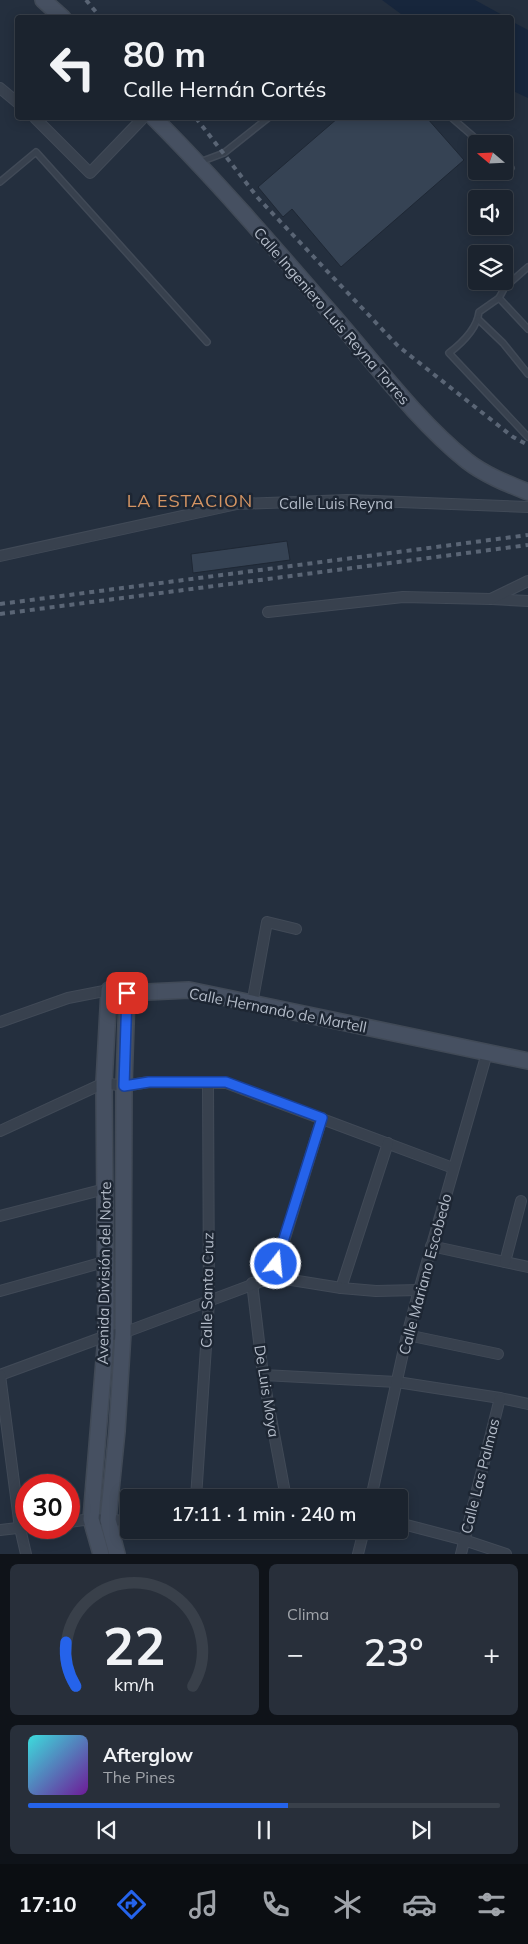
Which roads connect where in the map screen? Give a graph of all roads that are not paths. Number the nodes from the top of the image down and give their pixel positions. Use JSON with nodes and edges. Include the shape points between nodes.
{"nodes":[{"id":1,"x":42,"y":0,"type":"edge"},
{"id":2,"x":60,"y":15,"type":"edge"},
{"id":3,"x":0,"y":88,"type":"edge"},
{"id":4,"x":15,"y":100,"type":"edge"},
{"id":5,"x":38,"y":120,"type":"edge"},
{"id":6,"x":141,"y":120,"type":"edge"},
{"id":7,"x":156,"y":120,"type":"edge"},
{"id":8,"x":265,"y":120,"type":"edge"},
{"id":9,"x":454,"y":120,"type":"edge"},
{"id":10,"x":472,"y":135,"type":"edge"},
{"id":11,"x":198,"y":163,"type":"junction"},
{"id":12,"x":0,"y":182,"type":"edge"},
{"id":13,"x":528,"y":267,"type":"edge"},
{"id":14,"x":499,"y":298,"type":"junction"},
{"id":15,"x":478,"y":320,"type":"junction"},
{"id":16,"x":528,"y":329,"type":"edge"},
{"id":17,"x":207,"y":342,"type":"dead end"},
{"id":18,"x":528,"y":374,"type":"edge"},
{"id":19,"x":528,"y":437,"type":"edge"},
{"id":20,"x":528,"y":492,"type":"edge"},
{"id":21,"x":528,"y":506,"type":"edge"},
{"id":22,"x":0,"y":556,"type":"edge"},
{"id":23,"x":528,"y":581,"type":"edge"},
{"id":24,"x":492,"y":599,"type":"junction"},
{"id":25,"x":528,"y":602,"type":"edge"},
{"id":26,"x":268,"y":612,"type":"dead end"},
{"id":27,"x":296,"y":929,"type":"dead end"},
{"id":28,"x":108,"y":990,"type":"junction"},
{"id":29,"x":127,"y":993,"type":"junction"},
{"id":30,"x":252,"y":1004,"type":"junction"},
{"id":31,"x":0,"y":1022,"type":"edge"},
{"id":32,"x":487,"y":1053,"type":"junction"},
{"id":33,"x":528,"y":1062,"type":"edge"},
{"id":34,"x":208,"y":1082,"type":"junction"},
{"id":35,"x":104,"y":1084,"type":"junction"},
{"id":36,"x":124,"y":1086,"type":"junction"},
{"id":37,"x":322,"y":1118,"type":"junction"},
{"id":38,"x":0,"y":1131,"type":"edge"},
{"id":39,"x":388,"y":1143,"type":"junction"},
{"id":40,"x":453,"y":1168,"type":"junction"},
{"id":41,"x":105,"y":1189,"type":"junction"},
{"id":42,"x":521,"y":1202,"type":"dead end"},
{"id":43,"x":0,"y":1216,"type":"edge"},
{"id":44,"x":431,"y":1246,"type":"junction"},
{"id":45,"x":104,"y":1262,"type":"junction"},
{"id":46,"x":505,"y":1262,"type":"junction"},
{"id":47,"x":528,"y":1267,"type":"edge"},
{"id":48,"x":273,"y":1277,"type":"junction"},
{"id":49,"x":252,"y":1284,"type":"junction"},
{"id":50,"x":341,"y":1288,"type":"junction"},
{"id":51,"x":419,"y":1290,"type":"junction"},
{"id":52,"x":0,"y":1291,"type":"edge"},
{"id":53,"x":209,"y":1301,"type":"junction"},
{"id":54,"x":123,"y":1333,"type":"junction"},
{"id":55,"x":407,"y":1335,"type":"junction"},
{"id":56,"x":106,"y":1336,"type":"junction"},
{"id":57,"x":498,"y":1354,"type":"dead end"},
{"id":58,"x":0,"y":1375,"type":"edge"},
{"id":59,"x":263,"y":1375,"type":"junction"},
{"id":60,"x":397,"y":1382,"type":"junction"},
{"id":61,"x":500,"y":1398,"type":"junction"},
{"id":62,"x":528,"y":1404,"type":"edge"},
{"id":63,"x":15,"y":1475,"type":"edge"},
{"id":64,"x":197,"y":1489,"type":"edge"},
{"id":65,"x":284,"y":1489,"type":"edge"},
{"id":66,"x":373,"y":1489,"type":"edge"},
{"id":67,"x":91,"y":1519,"type":"junction"},
{"id":68,"x":80,"y":1520,"type":"edge"},
{"id":69,"x":108,"y":1520,"type":"junction"},
{"id":70,"x":120,"y":1521,"type":"edge"},
{"id":71,"x":408,"y":1525,"type":"edge"},
{"id":72,"x":15,"y":1529,"type":"edge"},
{"id":73,"x":0,"y":1530,"type":"edge"},
{"id":74,"x":24,"y":1539,"type":"edge"},
{"id":75,"x":362,"y":1539,"type":"edge"},
{"id":76,"x":464,"y":1540,"type":"junction"},
{"id":77,"x":26,"y":1554,"type":"edge"},
{"id":78,"x":101,"y":1554,"type":"edge"},
{"id":79,"x":117,"y":1554,"type":"edge"},
{"id":80,"x":358,"y":1554,"type":"edge"},
{"id":81,"x":461,"y":1554,"type":"edge"},
{"id":82,"x":506,"y":1554,"type":"edge"}],
"edges":[{"from":1,"to":2,"type":"street"},
{"from":3,"to":4,"type":"street"},
{"from":5,"to":6,"type":"street","via":[[90,173]]},
{"from":7,"to":11,"type":"street","name":"Calle Ingeniero Luis Reyna Torres"},
{"from":8,"to":11,"type":"lane","via":[[224,153]]},
{"from":9,"to":10,"type":"lane"},
{"from":11,"to":20,"type":"street","name":"Calle Ingeniero Luis Reyna Torres","via":[[417,414],[468,462]]},
{"from":12,"to":17,"type":"lane","via":[[36,152]]},
{"from":13,"to":14,"type":"lane","via":[[505,287]]},
{"from":14,"to":15,"type":"lane","via":[[479,312]]},
{"from":14,"to":16,"type":"lane"},
{"from":15,"to":18,"type":"lane","via":[[504,344]]},
{"from":15,"to":19,"type":"lane","via":[[463,341],[449,353]]},
{"from":21,"to":22,"type":"street","name":"Calle Luis Reyna","via":[[348,500],[237,504]]},
{"from":23,"to":24,"type":"street"},
{"from":24,"to":25,"type":"street"},
{"from":24,"to":26,"type":"street","via":[[403,597]]},
{"from":27,"to":30,"type":"street","via":[[267,922]]},
{"from":28,"to":29,"type":"street","name":"Calle Hernando de Martell"},
{"from":28,"to":31,"type":"street","name":"Calle Hernando de Martell","via":[[68,998]]},
{"from":28,"to":35,"type":"street","name":"Avenida División del Norte"},
{"from":29,"to":30,"type":"street","name":"Calle Hernando de Martell","via":[[189,990]]},
{"from":29,"to":36,"type":"street","name":"Avenida División del Norte"},
{"from":30,"to":32,"type":"street","name":"Calle Hernando de Martell"},
{"from":32,"to":33,"type":"street","name":"Calle Hernando de Martell"},
{"from":32,"to":40,"type":"street","name":"Calle Mariano Escobedo"},
{"from":34,"to":36,"type":"street","via":[[149,1082]]},
{"from":34,"to":37,"type":"street","via":[[226,1082]]},
{"from":34,"to":53,"type":"street","name":"Calle Santa Cruz"},
{"from":35,"to":36,"type":"street"},
{"from":35,"to":38,"type":"street"},
{"from":35,"to":41,"type":"street","name":"Avenida División del Norte"},
{"from":36,"to":54,"type":"street","name":"Avenida División del Norte"},
{"from":37,"to":39,"type":"street"},
{"from":37,"to":48,"type":"street"},
{"from":39,"to":40,"type":"street"},
{"from":39,"to":50,"type":"street"},
{"from":40,"to":44,"type":"street","name":"Calle Mariano Escobedo"},
{"from":41,"to":43,"type":"street"},
{"from":41,"to":45,"type":"street","name":"Avenida División del Norte"},
{"from":42,"to":46,"type":"street"},
{"from":44,"to":46,"type":"street"},
{"from":44,"to":51,"type":"street","name":"Calle Mariano Escobedo"},
{"from":45,"to":52,"type":"street"},
{"from":45,"to":56,"type":"street","name":"Avenida División del Norte"},
{"from":46,"to":47,"type":"street"},
{"from":48,"to":49,"type":"street"},
{"from":48,"to":50,"type":"street"},
{"from":49,"to":53,"type":"street"},
{"from":49,"to":59,"type":"street","name":"De Luis Moya"},
{"from":50,"to":51,"type":"street"},
{"from":51,"to":55,"type":"street","name":"Calle Mariano Escobedo"},
{"from":53,"to":54,"type":"street"},
{"from":53,"to":64,"type":"street","name":"Calle Santa Cruz"},
{"from":54,"to":56,"type":"street"},
{"from":54,"to":69,"type":"street","name":"Avenida División del Norte"},
{"from":55,"to":57,"type":"street"},
{"from":55,"to":60,"type":"street","name":"Calle Mariano Escobedo"},
{"from":56,"to":58,"type":"street"},
{"from":56,"to":67,"type":"street","name":"Avenida División del Norte"},
{"from":58,"to":63,"type":"street"},
{"from":59,"to":60,"type":"street"},
{"from":59,"to":65,"type":"street","name":"De Luis Moya"},
{"from":60,"to":61,"type":"street"},
{"from":60,"to":66,"type":"street","name":"Calle Mariano Escobedo"},
{"from":61,"to":62,"type":"street"},
{"from":61,"to":76,"type":"street","name":"Calle Las Palmas"},
{"from":67,"to":68,"type":"street"},
{"from":67,"to":69,"type":"street"},
{"from":67,"to":78,"type":"street","name":"Avenida División del Norte"},
{"from":69,"to":70,"type":"street"},
{"from":69,"to":79,"type":"street","name":"Avenida División del Norte"},
{"from":71,"to":76,"type":"street"},
{"from":72,"to":73,"type":"street"},
{"from":74,"to":77,"type":"street"},
{"from":75,"to":80,"type":"street"},
{"from":76,"to":81,"type":"street","name":"Calle Las Palmas"},
{"from":76,"to":82,"type":"street"}]}
